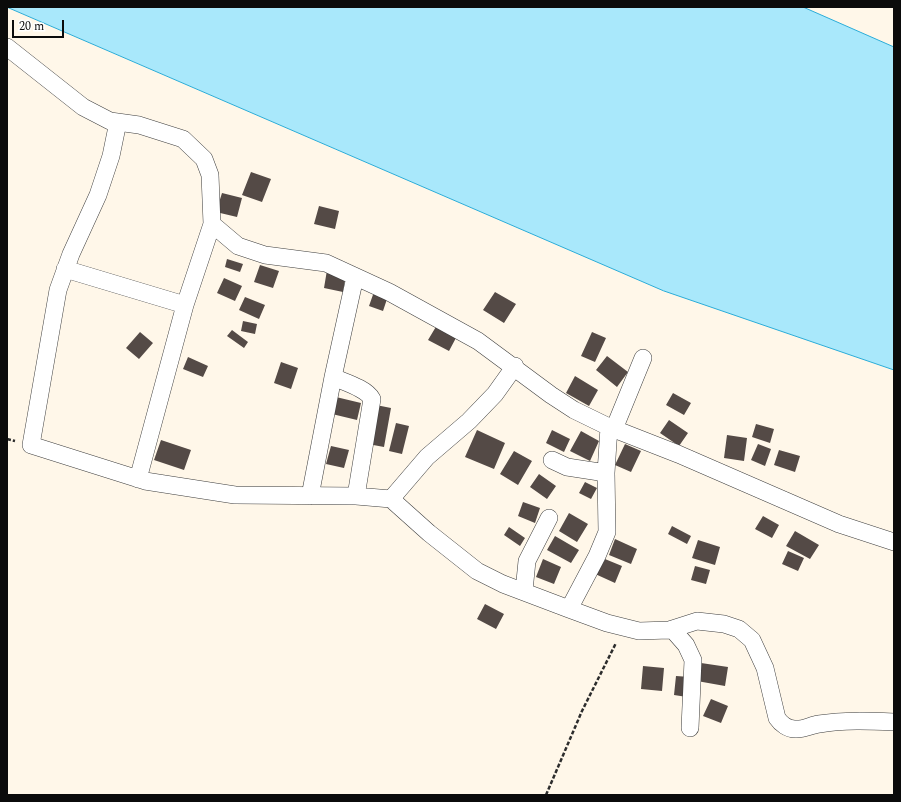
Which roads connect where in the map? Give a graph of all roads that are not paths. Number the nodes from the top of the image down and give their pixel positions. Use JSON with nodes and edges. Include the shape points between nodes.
{"nodes":[{"id":1,"x":7,"y":47,"type":"edge"},
{"id":2,"x":118,"y":122,"type":"junction"},
{"id":3,"x":212,"y":224,"type":"junction"},
{"id":4,"x":65,"y":269,"type":"junction"},
{"id":5,"x":355,"y":277,"type":"junction"},
{"id":6,"x":185,"y":305,"type":"junction"},
{"id":7,"x":643,"y":358,"type":"dead end"},
{"id":8,"x":515,"y":366,"type":"junction"},
{"id":9,"x":333,"y":377,"type":"junction"},
{"id":10,"x":612,"y":428,"type":"junction"},
{"id":11,"x":552,"y":460,"type":"dead end"},
{"id":12,"x":606,"y":473,"type":"junction"},
{"id":13,"x":138,"y":479,"type":"junction"},
{"id":14,"x":310,"y":496,"type":"junction"},
{"id":15,"x":356,"y":496,"type":"junction"},
{"id":16,"x":390,"y":499,"type":"junction"},
{"id":17,"x":549,"y":518,"type":"dead end"},
{"id":18,"x":891,"y":541,"type":"edge"},
{"id":19,"x":524,"y":591,"type":"junction"},
{"id":20,"x":569,"y":609,"type":"junction"},
{"id":21,"x":672,"y":629,"type":"junction"},
{"id":22,"x":894,"y":722,"type":"edge"},
{"id":23,"x":690,"y":728,"type":"dead end"}],
"edges":[{"from":1,"to":2,"type":"street","via":[[82,107]]},
{"from":2,"to":3,"type":"street","via":[[139,125],[183,139],[204,159],[210,176]]},
{"from":2,"to":4,"type":"street","via":[[111,156],[98,195]]},
{"from":3,"to":5,"type":"street","via":[[238,246],[254,252],[326,263]]},
{"from":3,"to":6,"type":"street"},
{"from":4,"to":6,"type":"street"},
{"from":4,"to":13,"type":"street","via":[[58,290],[31,445]]},
{"from":5,"to":8,"type":"street","via":[[389,292],[478,341]]},
{"from":5,"to":9,"type":"street"},
{"from":6,"to":13,"type":"street"},
{"from":7,"to":10,"type":"street"},
{"from":8,"to":10,"type":"street","via":[[574,410]]},
{"from":8,"to":16,"type":"street","via":[[495,394],[469,421],[427,457]]},
{"from":9,"to":14,"type":"street"},
{"from":9,"to":15,"type":"street","via":[[360,389],[372,399]]},
{"from":10,"to":12,"type":"street"},
{"from":10,"to":18,"type":"street","via":[[839,524]]},
{"from":11,"to":12,"type":"street","via":[[567,467]]},
{"from":12,"to":20,"type":"street","via":[[606,532],[597,556]]},
{"from":13,"to":14,"type":"street","via":[[235,496]]},
{"from":14,"to":15,"type":"street"},
{"from":15,"to":16,"type":"street"},
{"from":16,"to":19,"type":"street","via":[[478,571]]},
{"from":17,"to":19,"type":"street","via":[[527,561]]},
{"from":19,"to":20,"type":"street"},
{"from":20,"to":21,"type":"street","via":[[639,631]]},
{"from":21,"to":22,"type":"street","via":[[697,622],[724,624],[739,629],[752,640],[765,668],[779,722],[793,729],[860,720]]},
{"from":21,"to":23,"type":"street","via":[[686,645],[693,660]]}]}
